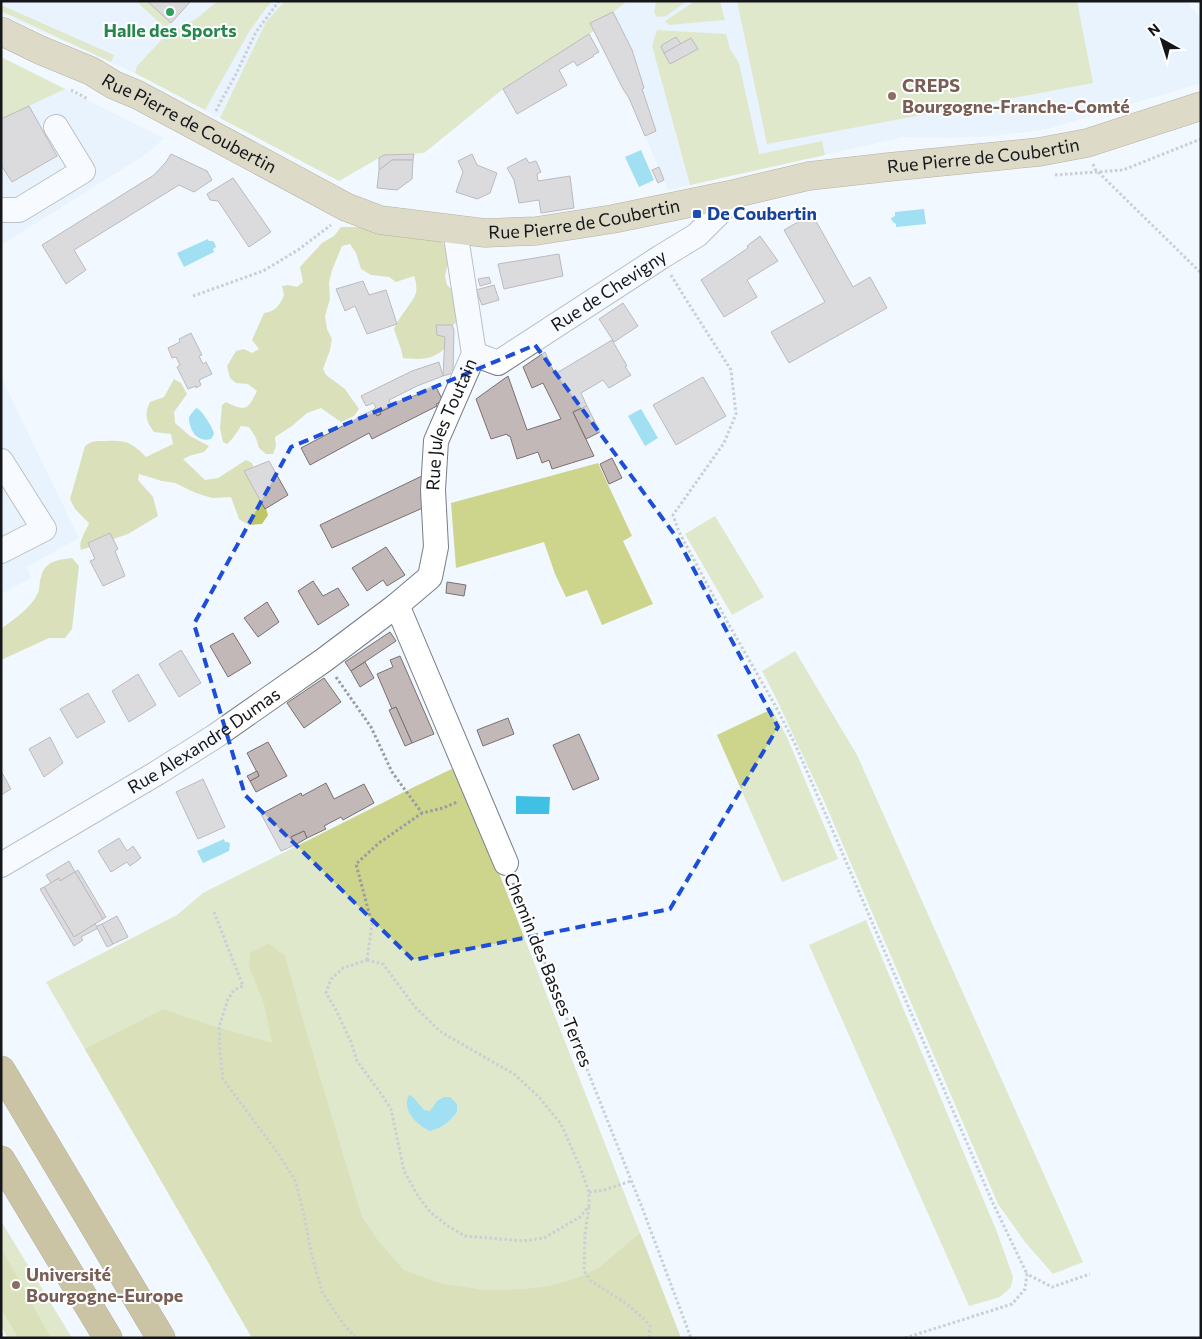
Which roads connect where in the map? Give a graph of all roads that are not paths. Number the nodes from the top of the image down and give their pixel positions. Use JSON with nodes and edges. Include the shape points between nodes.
{"nodes":[{"id":1,"x":1,"y":31,"type":"edge"},
{"id":2,"x":1201,"y":106,"type":"edge"},
{"id":3,"x":56,"y":127,"type":"dead end"},
{"id":4,"x":729,"y":195,"type":"junction"},
{"id":5,"x":1,"y":210,"type":"edge"},
{"id":6,"x":455,"y":230,"type":"junction"},
{"id":7,"x":474,"y":354,"type":"junction"},
{"id":8,"x":1,"y":461,"type":"edge"},
{"id":9,"x":1,"y":551,"type":"edge"},
{"id":10,"x":397,"y":605,"type":"junction"},
{"id":11,"x":506,"y":863,"type":"road end"},
{"id":12,"x":1,"y":865,"type":"edge"},
{"id":13,"x":1,"y":1070,"type":"edge"},
{"id":14,"x":1,"y":1160,"type":"edge"},
{"id":15,"x":108,"y":1338,"type":"edge"},
{"id":16,"x":162,"y":1338,"type":"edge"}],
"edges":[{"from":1,"to":6,"type":"main road","name":"Rue Pierre de Coubertin","via":[[91,71],[346,207],[380,220]]},
{"from":2,"to":4,"type":"main road","name":"Rue Pierre de Coubertin","via":[[1087,143],[1039,152],[808,176]]},
{"from":3,"to":5,"type":"street","via":[[83,171],[19,210]]},
{"from":4,"to":6,"type":"main road","name":"Rue Pierre de Coubertin","via":[[536,231],[485,233]]},
{"from":4,"to":7,"type":"street","name":"Rue de Chevigny","via":[[720,211],[697,236],[498,362]]},
{"from":6,"to":7,"type":"street","name":"Rue Jules Toutain"},
{"from":7,"to":10,"type":"street","name":"Rue Jules Toutain","via":[[436,441],[433,490],[436,547],[430,577]]},
{"from":8,"to":9,"type":"street","via":[[44,529]]},
{"from":10,"to":11,"type":"street","name":"Chemin des Basses Terres"},
{"from":10,"to":12,"type":"street","name":"Rue Alexandre Dumas","via":[[214,737]]},
{"from":13,"to":16,"type":"highway"},
{"from":14,"to":15,"type":"highway"}]}
